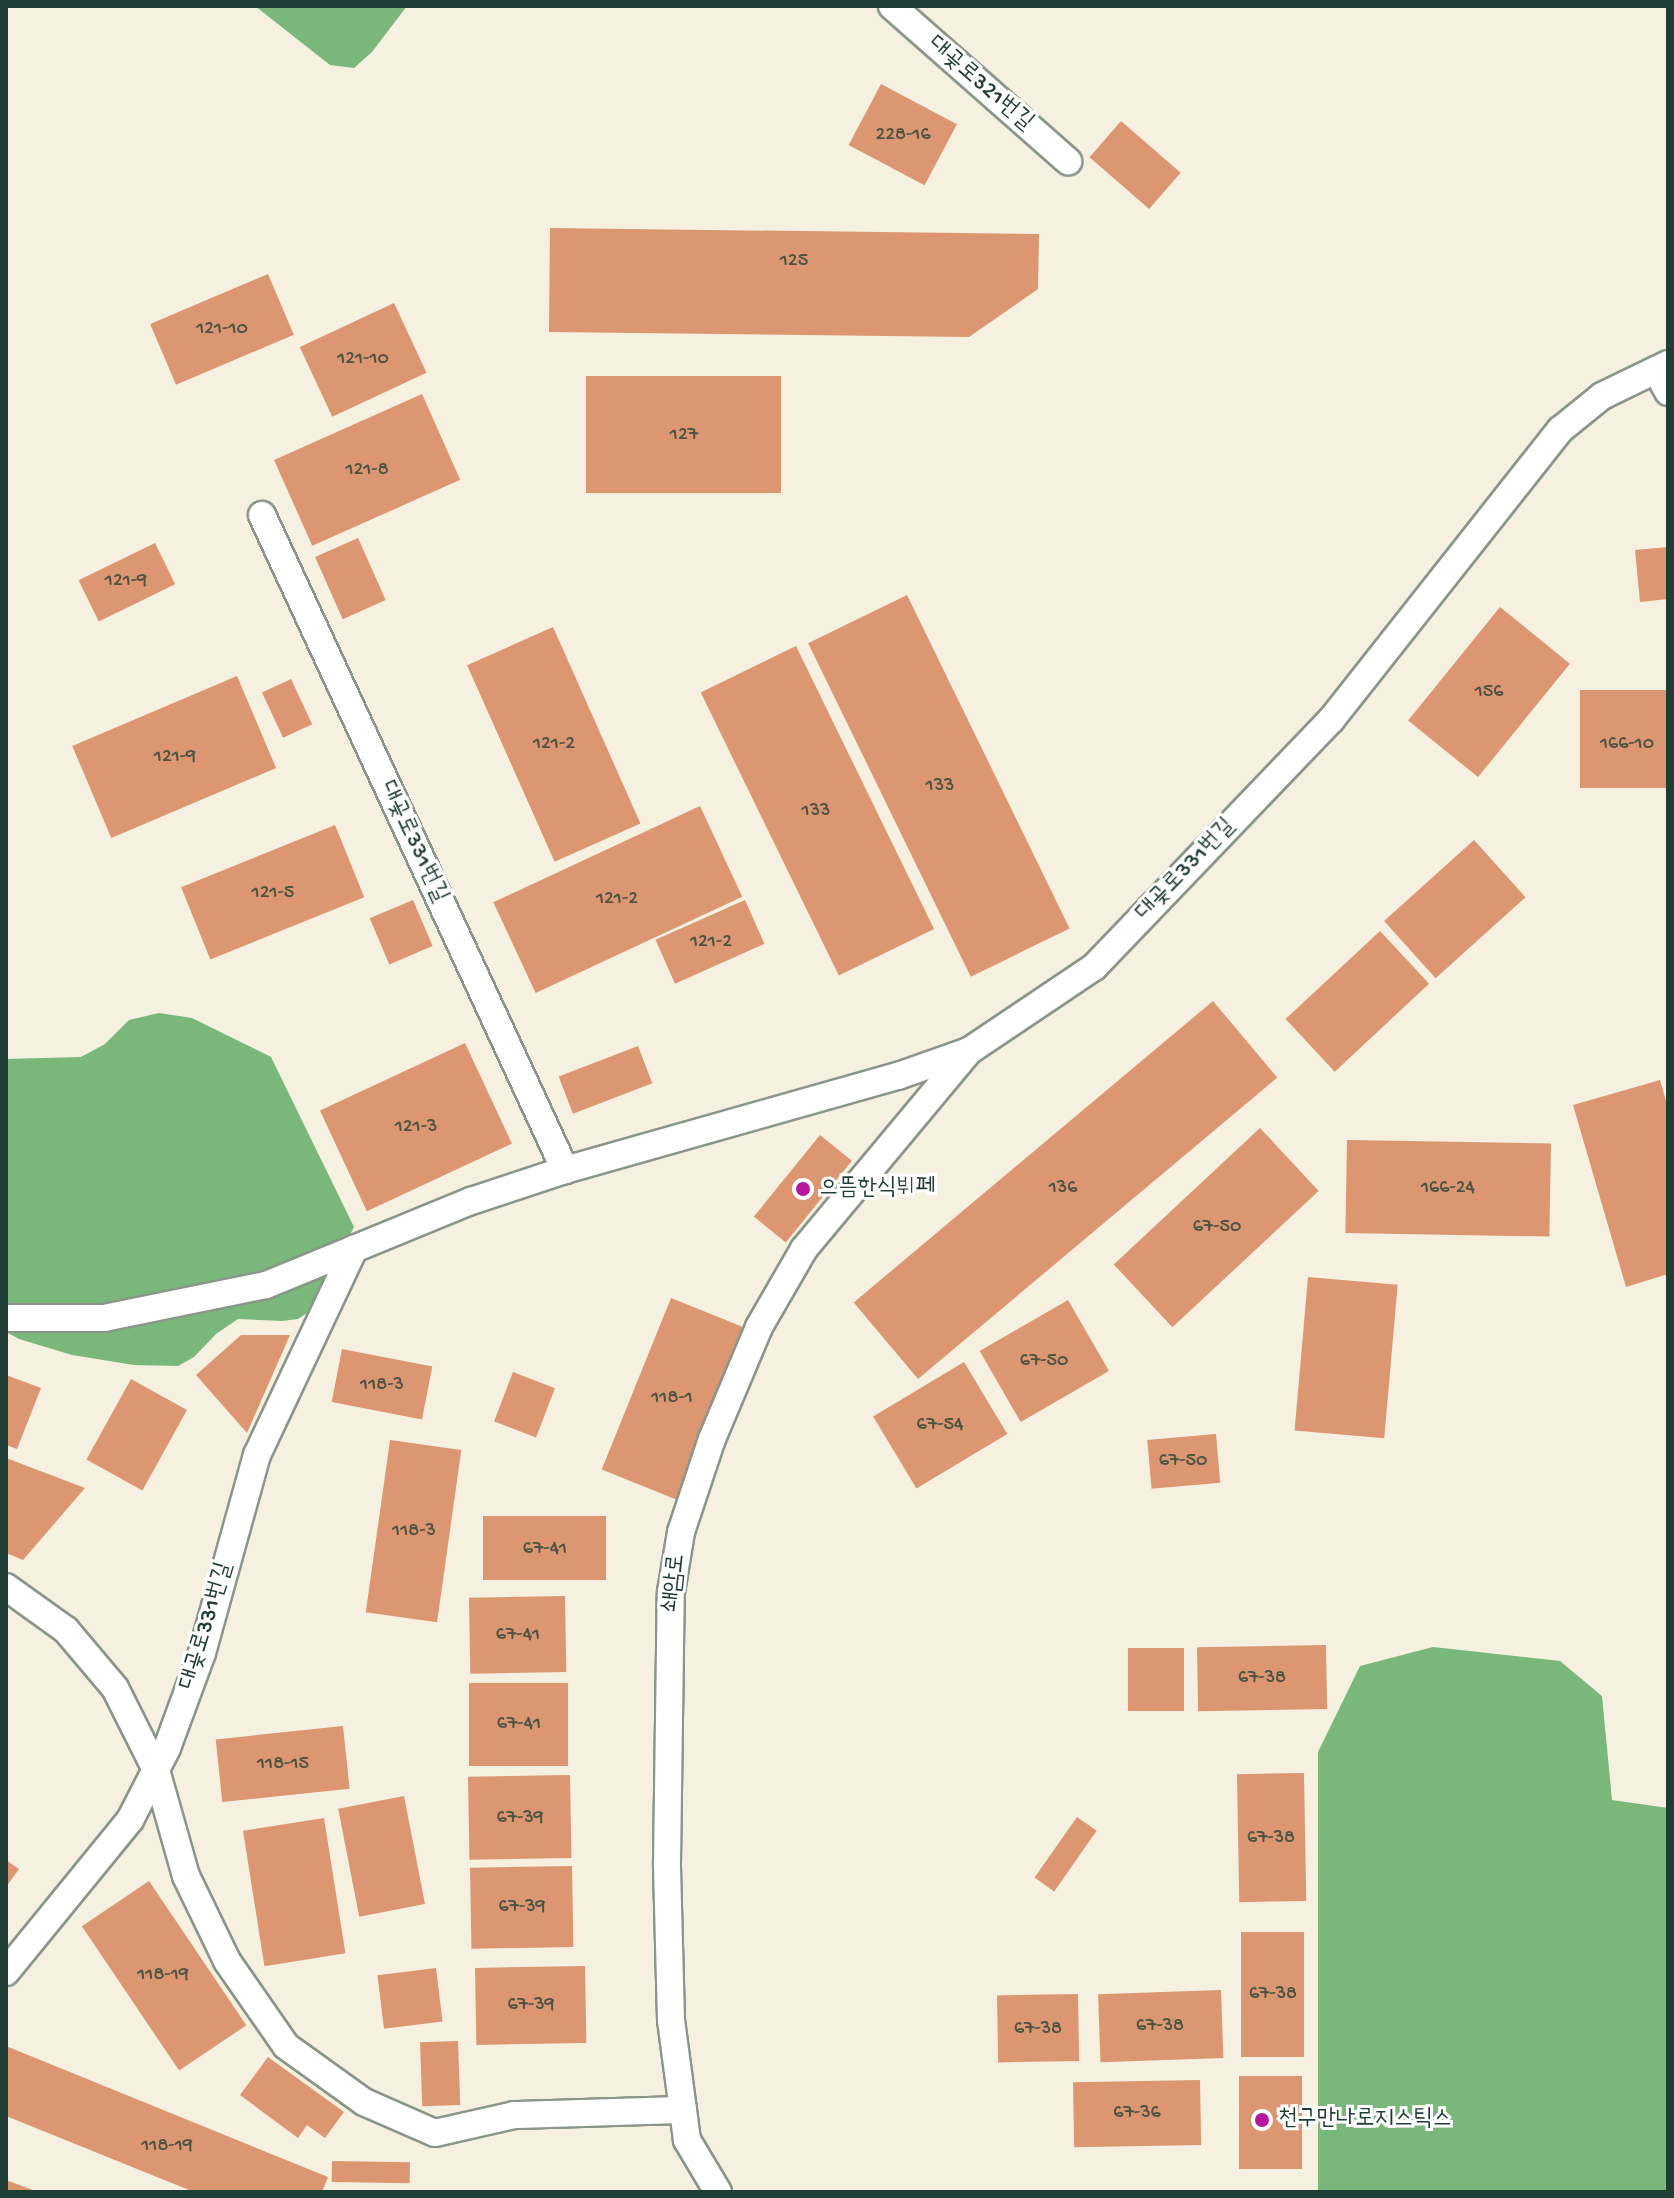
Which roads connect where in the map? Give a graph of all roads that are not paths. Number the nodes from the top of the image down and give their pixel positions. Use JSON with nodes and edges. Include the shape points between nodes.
{"nodes":[{"id":1,"x":892,"y":6,"type":"edge"},
{"id":2,"x":1068,"y":161,"type":"dead end"},
{"id":3,"x":1664,"y":375,"type":"edge"},
{"id":4,"x":262,"y":515,"type":"dead end"},
{"id":5,"x":969,"y":1051,"type":"junction"},
{"id":6,"x":565,"y":1170,"type":"junction"},
{"id":7,"x":354,"y":1249,"type":"junction"},
{"id":8,"x":6,"y":1318,"type":"edge"},
{"id":9,"x":6,"y":1587,"type":"edge"},
{"id":10,"x":156,"y":1770,"type":"junction"},
{"id":11,"x":6,"y":1972,"type":"edge"},
{"id":12,"x":683,"y":2110,"type":"junction"},
{"id":13,"x":718,"y":2192,"type":"edge"}],
"edges":[{"from":1,"to":2,"type":"lane","name":"대곶로321번길"},
{"from":3,"to":5,"type":"lane","name":"대곶로331번길","via":[[1602,396],[1560,430],[1331,720],[1094,967]]},
{"from":4,"to":6,"type":"lane","name":"대곶로331번길"},
{"from":5,"to":6,"type":"lane","name":"대곶로331번길"},
{"from":5,"to":12,"type":"lane","name":"쇄암로","via":[[804,1249],[759,1327],[712,1439],[681,1532],[671,1592],[667,1863],[671,2020]]},
{"from":6,"to":7,"type":"lane","name":"대곶로331번길"},
{"from":7,"to":8,"type":"lane","name":"대곶로331번길","via":[[266,1285],[104,1318]]},
{"from":7,"to":10,"type":"lane","name":"대곶로331번길","via":[[257,1455],[202,1653]]},
{"from":9,"to":10,"type":"lane","via":[[66,1630],[115,1688]]},
{"from":10,"to":11,"type":"lane","name":"대곶로331번길","via":[[130,1820]]},
{"from":10,"to":12,"type":"lane","via":[[186,1876],[227,1961],[286,2046],[364,2102],[435,2133],[514,2115]]},
{"from":12,"to":13,"type":"lane","name":"쇄암로","via":[[687,2140]]}]}
